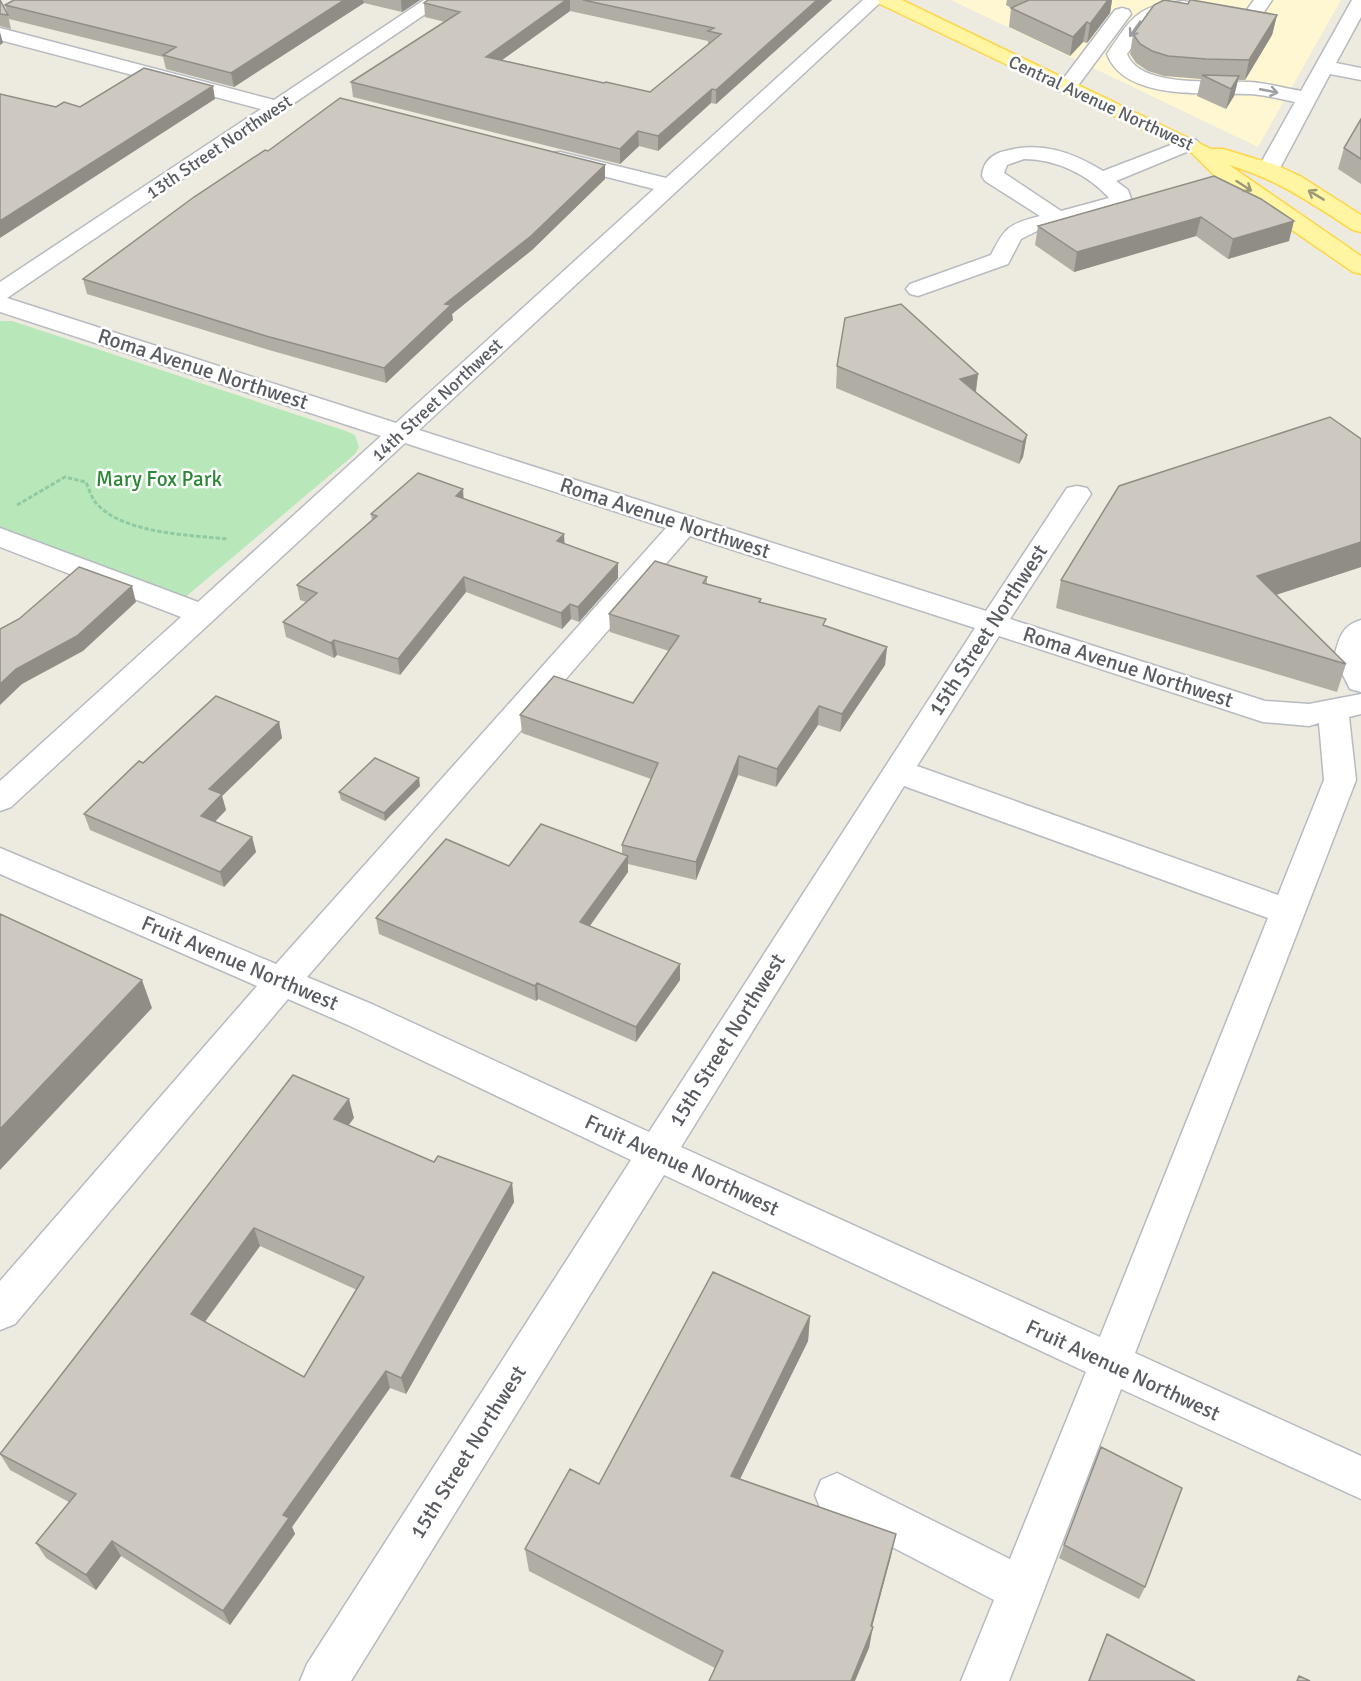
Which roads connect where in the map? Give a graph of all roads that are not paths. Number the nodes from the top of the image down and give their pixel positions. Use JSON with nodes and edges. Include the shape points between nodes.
{"nodes":[{"id":1,"x":437,"y":0,"type":"edge"},
{"id":2,"x":873,"y":0,"type":"edge"},
{"id":3,"x":887,"y":0,"type":"edge"},
{"id":4,"x":1133,"y":0,"type":"edge"},
{"id":5,"x":1263,"y":0,"type":"edge"},
{"id":6,"x":1361,"y":0,"type":"edge"},
{"id":7,"x":1187,"y":4,"type":"edge"},
{"id":8,"x":0,"y":33,"type":"edge"},
{"id":9,"x":1324,"y":67,"type":"junction"},
{"id":10,"x":1361,"y":74,"type":"edge"},
{"id":11,"x":1067,"y":87,"type":"junction"},
{"id":12,"x":300,"y":92,"type":"junction"},
{"id":13,"x":323,"y":98,"type":"dead end"},
{"id":14,"x":1307,"y":98,"type":"junction"},
{"id":15,"x":278,"y":106,"type":"junction"},
{"id":16,"x":1194,"y":147,"type":"junction"},
{"id":17,"x":543,"y":153,"type":"edge"},
{"id":18,"x":1268,"y":170,"type":"junction"},
{"id":19,"x":1102,"y":179,"type":"junction"},
{"id":20,"x":670,"y":186,"type":"junction"},
{"id":21,"x":1057,"y":218,"type":"junction"},
{"id":22,"x":1361,"y":225,"type":"edge"},
{"id":23,"x":1361,"y":267,"type":"edge"},
{"id":24,"x":918,"y":289,"type":"dead end"},
{"id":25,"x":0,"y":293,"type":"edge"},
{"id":26,"x":0,"y":304,"type":"edge"},
{"id":27,"x":401,"y":433,"type":"junction"},
{"id":28,"x":1077,"y":494,"type":"dead end"},
{"id":29,"x":684,"y":524,"type":"junction"},
{"id":30,"x":0,"y":537,"type":"edge"},
{"id":31,"x":202,"y":614,"type":"junction"},
{"id":32,"x":991,"y":623,"type":"junction"},
{"id":33,"x":1361,"y":630,"type":"edge"},
{"id":34,"x":1361,"y":682,"type":"edge"},
{"id":35,"x":1347,"y":708,"type":"edge"},
{"id":36,"x":897,"y":771,"type":"junction"},
{"id":37,"x":0,"y":799,"type":"edge"},
{"id":38,"x":0,"y":860,"type":"edge"},
{"id":39,"x":1288,"y":912,"type":"junction"},
{"id":40,"x":282,"y":981,"type":"junction"},
{"id":41,"x":655,"y":1153,"type":"junction"},
{"id":42,"x":0,"y":1311,"type":"edge"},
{"id":43,"x":1110,"y":1364,"type":"junction"},
{"id":44,"x":1361,"y":1478,"type":"edge"},
{"id":45,"x":837,"y":1495,"type":"dead end"},
{"id":46,"x":1021,"y":1589,"type":"junction"},
{"id":47,"x":324,"y":1681,"type":"edge"},
{"id":48,"x":985,"y":1681,"type":"edge"}],
"edges":[{"from":1,"to":12,"type":"street","name":"13th Street Northwest"},
{"from":2,"to":20,"type":"street","name":"14th Street Northwest"},
{"from":3,"to":11,"type":"main road","name":"Central Avenue Northwest"},
{"from":4,"to":11,"type":"street"},
{"from":5,"to":7,"type":"street","via":[[1248,18]]},
{"from":6,"to":9,"type":"street"},
{"from":7,"to":14,"type":"street","one_way":true,"via":[[1147,13],[1117,54],[1120,63],[1170,85],[1257,89]]},
{"from":8,"to":15,"type":"street"},
{"from":9,"to":10,"type":"street"},
{"from":9,"to":14,"type":"street"},
{"from":11,"to":16,"type":"main road","name":"Central Avenue Northwest"},
{"from":12,"to":13,"type":"street"},
{"from":12,"to":15,"type":"street","name":"13th Street Northwest"},
{"from":14,"to":18,"type":"street"},
{"from":15,"to":25,"type":"street","name":"13th Street Northwest"},
{"from":16,"to":18,"type":"main road"},
{"from":16,"to":19,"type":"street"},
{"from":16,"to":23,"type":"main road","name":"Central Avenue Northwest","one_way":true,"via":[[1226,174]]},
{"from":17,"to":20,"type":"street"},
{"from":22,"to":18,"type":"main road","one_way":true},
{"from":19,"to":21,"type":"street","via":[[1120,195],[1120,202]]},
{"from":19,"to":21,"type":"street","via":[[1062,157],[1040,152],[1000,159],[993,176]]},
{"from":20,"to":27,"type":"street","name":"14th Street Northwest"},
{"from":21,"to":24,"type":"street","via":[[1012,235],[1000,259]]},
{"from":26,"to":27,"type":"street","name":"Roma Avenue Northwest"},
{"from":27,"to":29,"type":"street","name":"Roma Avenue Northwest"},
{"from":27,"to":31,"type":"street","name":"14th Street Northwest"},
{"from":28,"to":32,"type":"street","name":"15th Street Northwest"},
{"from":29,"to":32,"type":"street","name":"Roma Avenue Northwest"},
{"from":29,"to":40,"type":"street"},
{"from":30,"to":31,"type":"street"},
{"from":31,"to":37,"type":"street","name":"14th Street Northwest"},
{"from":32,"to":35,"type":"street","name":"Roma Avenue Northwest","via":[[1263,711],[1309,715]]},
{"from":32,"to":36,"type":"street","name":"15th Street Northwest"},
{"from":33,"to":34,"type":"street","via":[[1354,636],[1348,657]]},
{"from":35,"to":39,"type":"street","via":[[1340,780]]},
{"from":36,"to":39,"type":"street"},
{"from":36,"to":41,"type":"street","name":"15th Street Northwest"},
{"from":38,"to":40,"type":"street","name":"Fruit Avenue Northwest"},
{"from":39,"to":43,"type":"street"},
{"from":40,"to":41,"type":"street","name":"Fruit Avenue Northwest"},
{"from":40,"to":42,"type":"street"},
{"from":41,"to":43,"type":"street","name":"Fruit Avenue Northwest"},
{"from":41,"to":47,"type":"street","name":"15th Street Northwest"},
{"from":43,"to":44,"type":"street","name":"Fruit Avenue Northwest"},
{"from":43,"to":46,"type":"street"},
{"from":45,"to":46,"type":"street"},
{"from":46,"to":48,"type":"street"}]}
